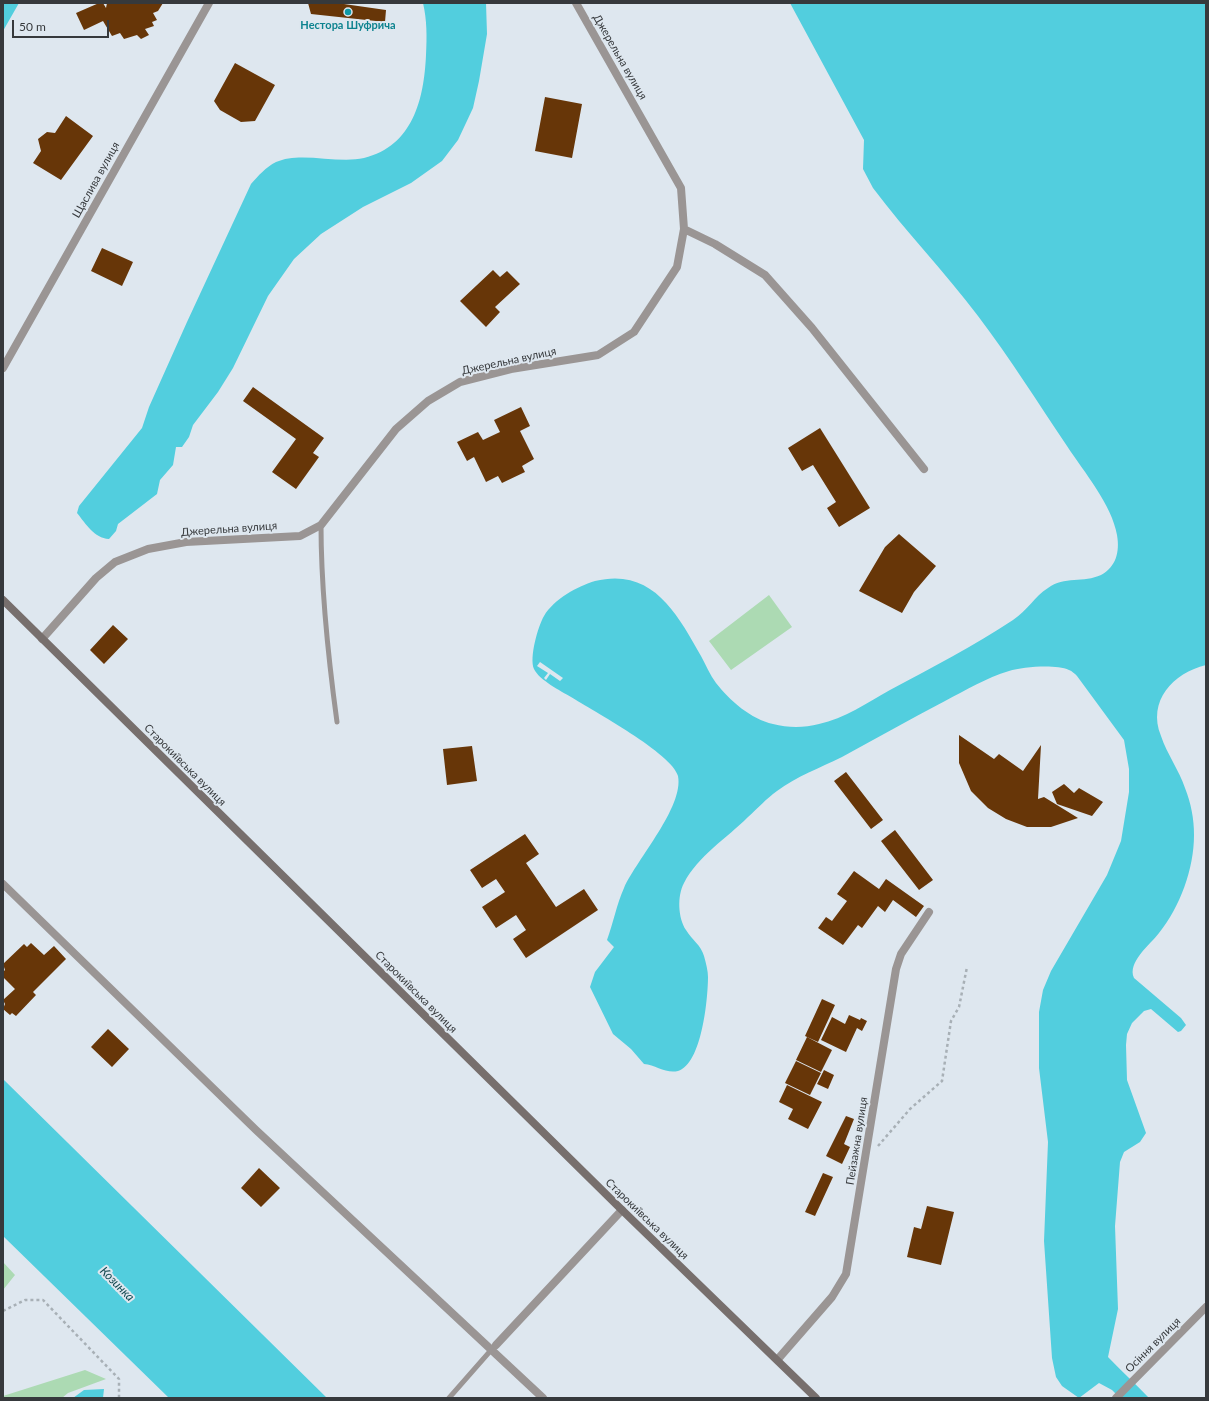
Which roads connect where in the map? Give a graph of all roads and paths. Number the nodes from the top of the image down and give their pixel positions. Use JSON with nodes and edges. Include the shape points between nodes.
{"nodes":[{"id":1,"x":209,"y":3,"type":"edge"},
{"id":2,"x":576,"y":3,"type":"edge"},
{"id":3,"x":684,"y":229,"type":"junction"},
{"id":4,"x":3,"y":368,"type":"edge"},
{"id":5,"x":924,"y":469,"type":"dead end"},
{"id":6,"x":321,"y":525,"type":"junction"},
{"id":7,"x":3,"y":600,"type":"edge"},
{"id":8,"x":42,"y":639,"type":"junction"},
{"id":9,"x":337,"y":722,"type":"dead end"},
{"id":10,"x":3,"y":884,"type":"edge"},
{"id":11,"x":929,"y":912,"type":"dead end"},
{"id":12,"x":967,"y":967,"type":"dead end"},
{"id":13,"x":867,"y":1151,"type":"junction"},
{"id":14,"x":622,"y":1210,"type":"junction"},
{"id":15,"x":1206,"y":1307,"type":"edge"},
{"id":16,"x":3,"y":1311,"type":"edge"},
{"id":17,"x":493,"y":1348,"type":"junction"},
{"id":18,"x":778,"y":1359,"type":"junction"},
{"id":19,"x":118,"y":1398,"type":"edge"},
{"id":20,"x":449,"y":1398,"type":"edge"},
{"id":21,"x":543,"y":1398,"type":"edge"},
{"id":22,"x":816,"y":1398,"type":"edge"},
{"id":23,"x":1116,"y":1398,"type":"edge"}],
"edges":[{"from":1,"to":4,"type":"street","name":"Щаслива вулиця"},
{"from":2,"to":3,"type":"street","name":"Джерельна вулиця","via":[[681,188]]},
{"from":3,"to":5,"type":"street","via":[[765,274],[812,328]]},
{"from":3,"to":6,"type":"street","name":"Джерельна вулиця","via":[[676,267],[634,332],[598,354],[460,382],[428,401],[396,429]]},
{"from":6,"to":8,"type":"street","name":"Джерельна вулиця","via":[[300,536],[186,542],[148,549],[115,562],[96,578]]},
{"from":6,"to":9,"type":"lane","via":[[325,626]]},
{"from":7,"to":8,"type":"street","name":"Старокиївська вулиця"},
{"from":8,"to":14,"type":"street","name":"Старокиївська вулиця"},
{"from":10,"to":17,"type":"street","via":[[256,1130]]},
{"from":11,"to":13,"type":"street","name":"Пейзажна вулиця","via":[[901,954],[896,969]]},
{"from":12,"to":13,"type":"path","via":[[959,1007],[951,1021],[942,1081],[910,1109],[876,1148]]},
{"from":13,"to":18,"type":"street","name":"Пейзажна вулиця","via":[[846,1274],[832,1297]]},
{"from":14,"to":17,"type":"street"},
{"from":14,"to":18,"type":"street","name":"Старокиївська вулиця","via":[[758,1343]]},
{"from":15,"to":23,"type":"street","name":"Осіння вулиця"},
{"from":16,"to":19,"type":"path","via":[[25,1300],[43,1300],[118,1379]]},
{"from":17,"to":20,"type":"lane"},
{"from":17,"to":21,"type":"street"},
{"from":18,"to":22,"type":"street","name":"Старокиївська вулиця"}]}
